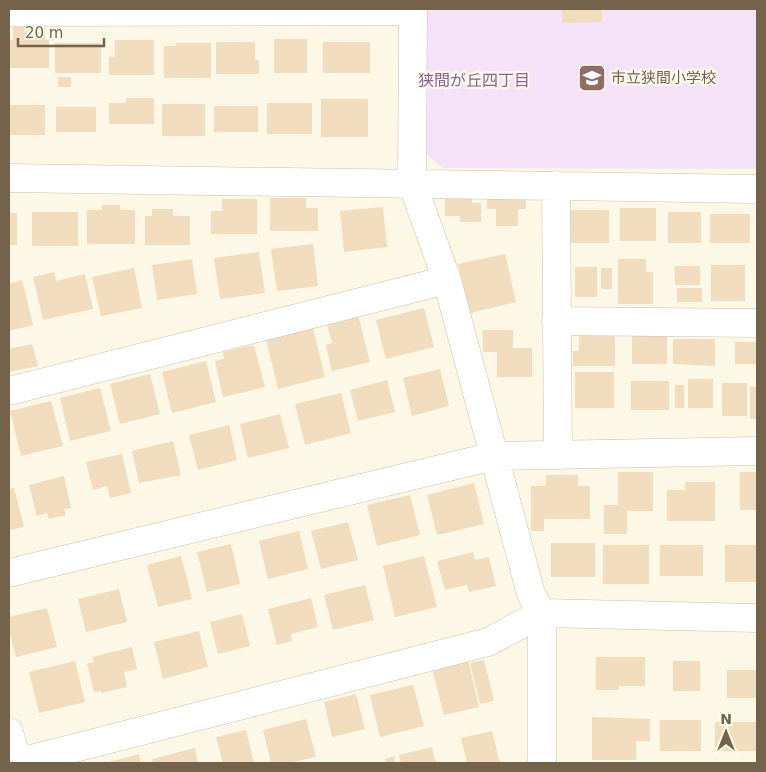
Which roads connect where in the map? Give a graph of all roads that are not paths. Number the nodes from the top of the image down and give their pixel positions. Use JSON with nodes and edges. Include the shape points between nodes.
{"nodes":[{"id":1,"x":9,"y":12,"type":"edge"},
{"id":2,"x":9,"y":178,"type":"edge"},
{"id":3,"x":412,"y":183,"type":"junction"},
{"id":4,"x":556,"y":185,"type":"junction"},
{"id":5,"x":757,"y":188,"type":"edge"},
{"id":6,"x":446,"y":280,"type":"junction"},
{"id":7,"x":556,"y":321,"type":"junction"},
{"id":8,"x":757,"y":323,"type":"edge"},
{"id":9,"x":9,"y":391,"type":"edge"},
{"id":10,"x":757,"y":451,"type":"edge"},
{"id":11,"x":558,"y":455,"type":"junction"},
{"id":12,"x":494,"y":456,"type":"junction"},
{"id":13,"x":9,"y":573,"type":"edge"},
{"id":14,"x":542,"y":613,"type":"junction"},
{"id":15,"x":757,"y":618,"type":"edge"},
{"id":16,"x":9,"y":732,"type":"edge"},
{"id":17,"x":17,"y":763,"type":"edge"},
{"id":18,"x":542,"y":763,"type":"edge"}],
"edges":[{"from":1,"to":3,"type":"street","via":[[413,11]]},
{"from":2,"to":3,"type":"street"},
{"from":3,"to":4,"type":"street"},
{"from":3,"to":6,"type":"street"},
{"from":4,"to":5,"type":"street"},
{"from":4,"to":7,"type":"street"},
{"from":6,"to":9,"type":"street"},
{"from":6,"to":12,"type":"street"},
{"from":7,"to":8,"type":"street"},
{"from":7,"to":11,"type":"street"},
{"from":10,"to":11,"type":"street"},
{"from":11,"to":12,"type":"street"},
{"from":12,"to":13,"type":"street"},
{"from":12,"to":14,"type":"street","via":[[532,594]]},
{"from":14,"to":15,"type":"street"},
{"from":14,"to":17,"type":"street","via":[[488,642]]},
{"from":14,"to":18,"type":"street"},
{"from":16,"to":17,"type":"street"}]}
